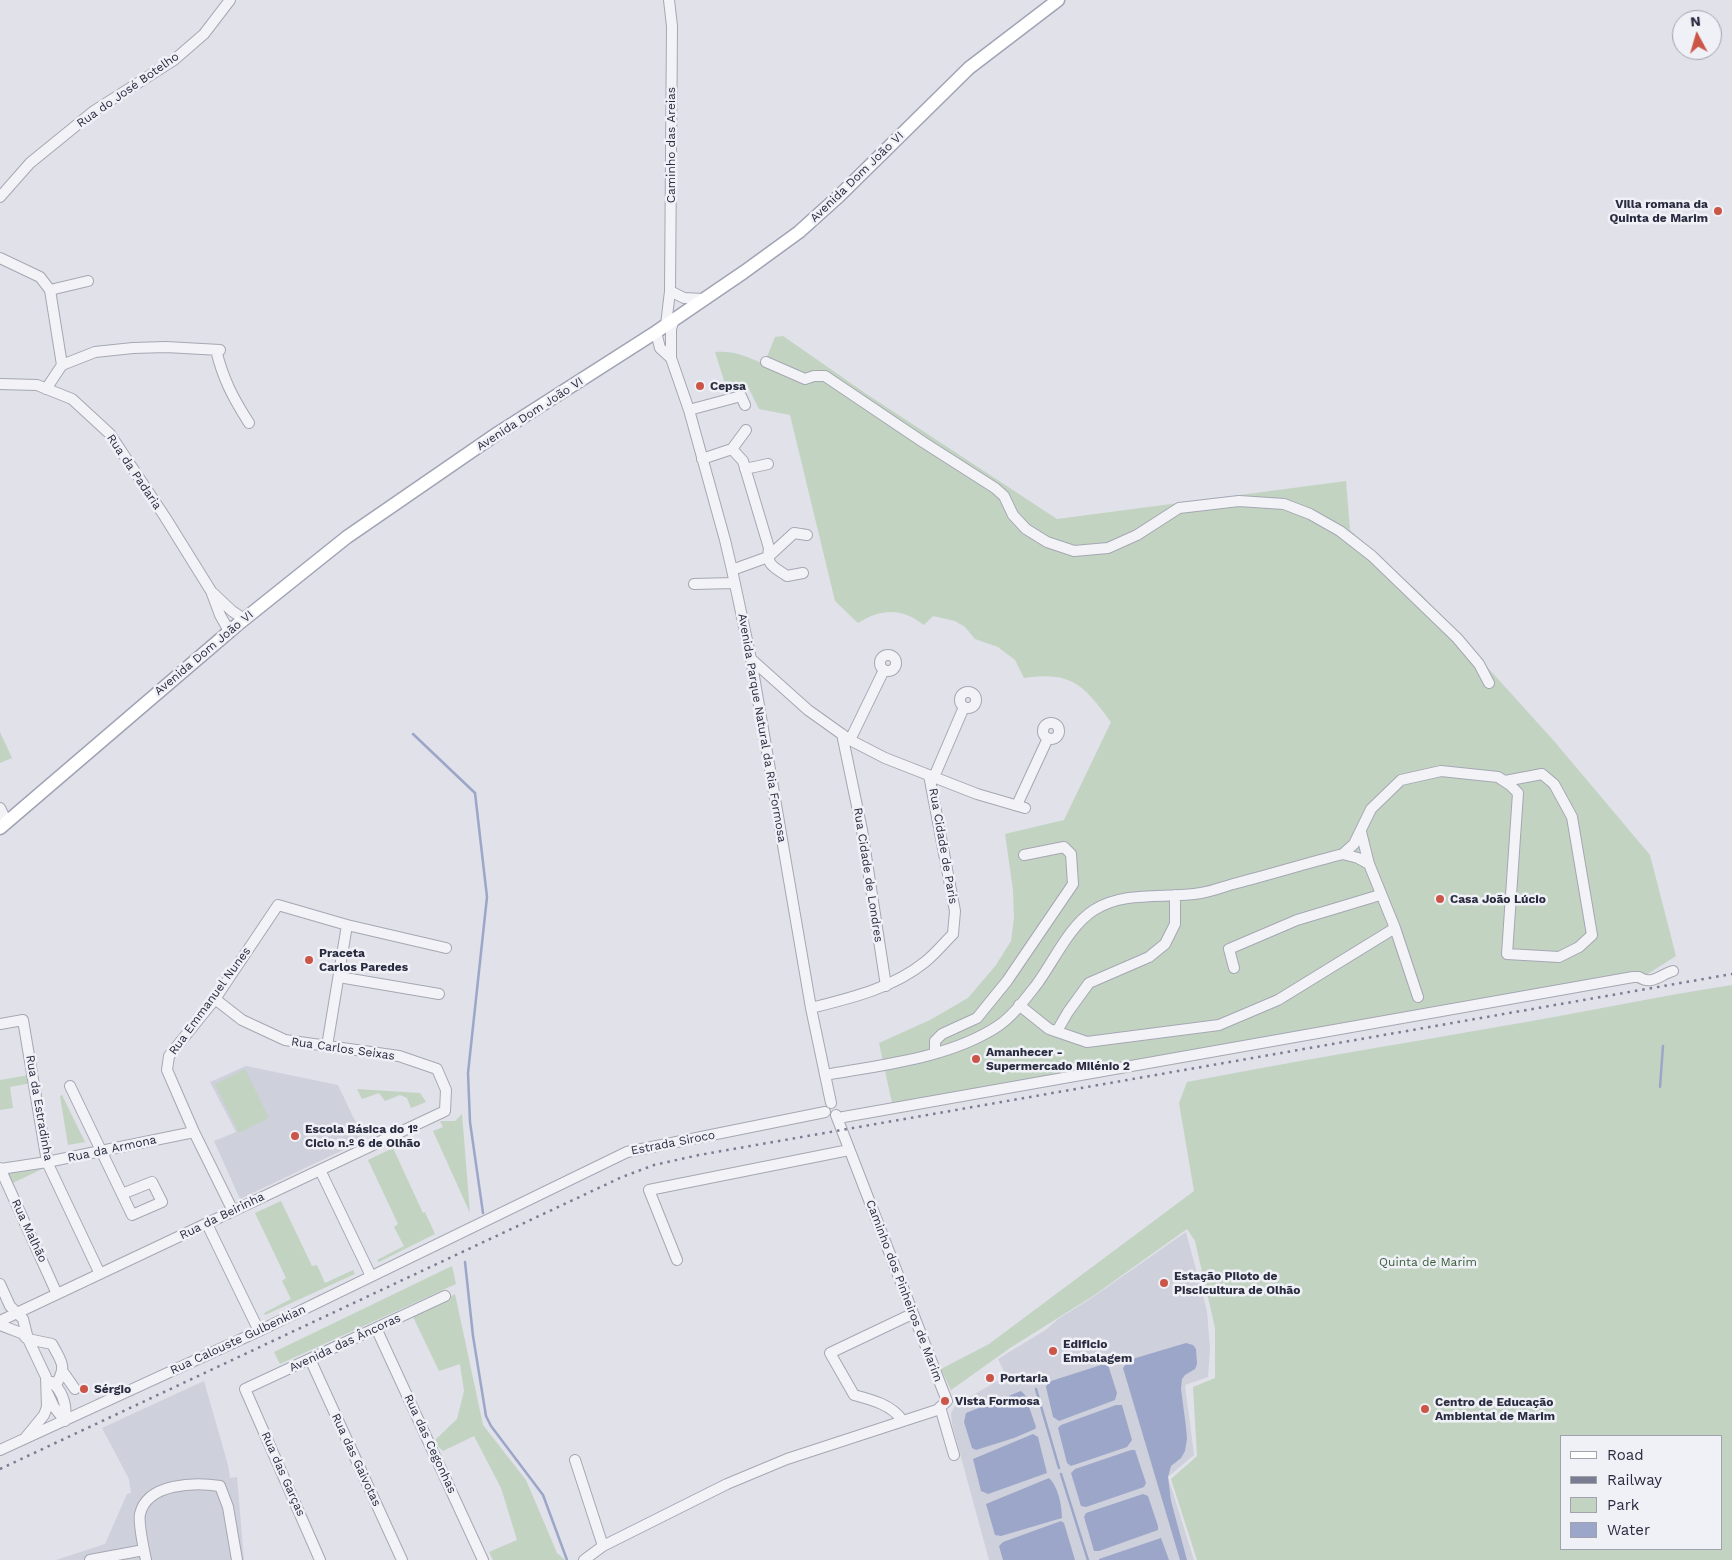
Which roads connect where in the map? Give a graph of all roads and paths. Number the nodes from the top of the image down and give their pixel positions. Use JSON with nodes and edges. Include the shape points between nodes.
{"nodes":[{"id":1,"x":230,"y":0,"type":"edge"},
{"id":2,"x":669,"y":0,"type":"edge"},
{"id":3,"x":1058,"y":0,"type":"edge"},
{"id":4,"x":0,"y":197,"type":"edge"},
{"id":5,"x":0,"y":258,"type":"edge"},
{"id":6,"x":88,"y":280,"type":"dead end"},
{"id":7,"x":50,"y":290,"type":"junction"},
{"id":8,"x":673,"y":296,"type":"junction"},
{"id":9,"x":703,"y":300,"type":"junction"},
{"id":10,"x":669,"y":323,"type":"junction"},
{"id":11,"x":665,"y":346,"type":"junction"},
{"id":12,"x":632,"y":347,"type":"junction"},
{"id":13,"x":766,"y":362,"type":"dead end"},
{"id":14,"x":62,"y":365,"type":"junction"},
{"id":15,"x":0,"y":384,"type":"edge"},
{"id":16,"x":46,"y":389,"type":"junction"},
{"id":17,"x":745,"y":405,"type":"dead end"},
{"id":18,"x":689,"y":410,"type":"junction"},
{"id":19,"x":249,"y":423,"type":"dead end"},
{"id":20,"x":746,"y":430,"type":"dead end"},
{"id":21,"x":732,"y":449,"type":"junction"},
{"id":22,"x":702,"y":459,"type":"junction"},
{"id":23,"x":768,"y":464,"type":"dead end"},
{"id":24,"x":745,"y":469,"type":"junction"},
{"id":25,"x":806,"y":535,"type":"dead end"},
{"id":26,"x":768,"y":557,"type":"junction"},
{"id":27,"x":732,"y":570,"type":"junction"},
{"id":28,"x":803,"y":573,"type":"dead end"},
{"id":29,"x":734,"y":583,"type":"junction"},
{"id":30,"x":694,"y":584,"type":"dead end"},
{"id":31,"x":210,"y":591,"type":"junction"},
{"id":32,"x":244,"y":619,"type":"junction"},
{"id":33,"x":229,"y":631,"type":"junction"},
{"id":34,"x":751,"y":659,"type":"junction"},
{"id":35,"x":884,"y":670,"type":"dead end"},
{"id":36,"x":1489,"y":683,"type":"dead end"},
{"id":37,"x":964,"y":707,"type":"dead end"},
{"id":38,"x":846,"y":737,"type":"junction"},
{"id":39,"x":1048,"y":738,"type":"dead end"},
{"id":40,"x":867,"y":749,"type":"junction"},
{"id":41,"x":848,"y":764,"type":"junction"},
{"id":42,"x":932,"y":776,"type":"junction"},
{"id":43,"x":1505,"y":781,"type":"junction"},
{"id":44,"x":0,"y":808,"type":"edge"},
{"id":45,"x":4,"y":825,"type":"edge"},
{"id":46,"x":1361,"y":832,"type":"junction"},
{"id":47,"x":1343,"y":854,"type":"junction"},
{"id":48,"x":1024,"y":855,"type":"dead end"},
{"id":49,"x":1369,"y":864,"type":"junction"},
{"id":50,"x":1380,"y":894,"type":"junction"},
{"id":51,"x":1175,"y":895,"type":"junction"},
{"id":52,"x":347,"y":925,"type":"junction"},
{"id":53,"x":1395,"y":928,"type":"junction"},
{"id":54,"x":446,"y":948,"type":"dead end"},
{"id":55,"x":1234,"y":968,"type":"dead end"},
{"id":56,"x":1673,"y":971,"type":"dead end"},
{"id":57,"x":338,"y":977,"type":"junction"},
{"id":58,"x":886,"y":986,"type":"junction"},
{"id":59,"x":440,"y":994,"type":"dead end"},
{"id":60,"x":1418,"y":997,"type":"dead end"},
{"id":61,"x":215,"y":999,"type":"junction"},
{"id":62,"x":1019,"y":1005,"type":"junction"},
{"id":63,"x":811,"y":1008,"type":"junction"},
{"id":64,"x":0,"y":1024,"type":"edge"},
{"id":65,"x":1057,"y":1031,"type":"junction"},
{"id":66,"x":327,"y":1046,"type":"junction"},
{"id":67,"x":935,"y":1053,"type":"junction"},
{"id":68,"x":825,"y":1075,"type":"junction"},
{"id":69,"x":70,"y":1086,"type":"dead end"},
{"id":70,"x":831,"y":1103,"type":"junction"},
{"id":71,"x":445,"y":1111,"type":"joint"},
{"id":72,"x":825,"y":1112,"type":"junction"},
{"id":73,"x":837,"y":1116,"type":"junction"},
{"id":74,"x":194,"y":1132,"type":"junction"},
{"id":75,"x":849,"y":1150,"type":"junction"},
{"id":76,"x":101,"y":1151,"type":"junction"},
{"id":77,"x":47,"y":1162,"type":"junction"},
{"id":78,"x":0,"y":1169,"type":"edge"},
{"id":79,"x":320,"y":1170,"type":"junction"},
{"id":80,"x":122,"y":1194,"type":"dead end"},
{"id":81,"x":233,"y":1211,"type":"junction"},
{"id":82,"x":207,"y":1224,"type":"junction"},
{"id":83,"x":475,"y":1226,"type":"joint"},
{"id":84,"x":677,"y":1260,"type":"dead end"},
{"id":85,"x":100,"y":1274,"type":"junction"},
{"id":86,"x":371,"y":1276,"type":"junction"},
{"id":87,"x":0,"y":1284,"type":"edge"},
{"id":88,"x":58,"y":1294,"type":"junction"},
{"id":89,"x":445,"y":1296,"type":"dead end"},
{"id":90,"x":38,"y":1303,"type":"junction"},
{"id":91,"x":16,"y":1313,"type":"junction"},
{"id":92,"x":912,"y":1314,"type":"junction"},
{"id":93,"x":0,"y":1321,"type":"edge"},
{"id":94,"x":0,"y":1325,"type":"edge"},
{"id":95,"x":376,"y":1328,"type":"junction"},
{"id":96,"x":259,"y":1331,"type":"junction"},
{"id":97,"x":25,"y":1334,"type":"junction"},
{"id":98,"x":310,"y":1359,"type":"junction"},
{"id":99,"x":63,"y":1372,"type":"junction"},
{"id":100,"x":46,"y":1377,"type":"junction"},
{"id":101,"x":56,"y":1385,"type":"junction"},
{"id":102,"x":76,"y":1389,"type":"dead end"},
{"id":103,"x":245,"y":1389,"type":"joint"},
{"id":104,"x":47,"y":1393,"type":"junction"},
{"id":105,"x":64,"y":1399,"type":"junction"},
{"id":106,"x":940,"y":1407,"type":"junction"},
{"id":107,"x":86,"y":1412,"type":"junction"},
{"id":108,"x":65,"y":1421,"type":"junction"},
{"id":109,"x":903,"y":1421,"type":"junction"},
{"id":110,"x":25,"y":1438,"type":"junction"},
{"id":111,"x":0,"y":1450,"type":"edge"},
{"id":112,"x":954,"y":1455,"type":"dead end"},
{"id":113,"x":575,"y":1460,"type":"dead end"},
{"id":114,"x":603,"y":1546,"type":"junction"},
{"id":115,"x":145,"y":1555,"type":"edge"},
{"id":116,"x":90,"y":1560,"type":"edge"},
{"id":117,"x":237,"y":1560,"type":"edge"},
{"id":118,"x":320,"y":1560,"type":"edge"},
{"id":119,"x":402,"y":1560,"type":"edge"},
{"id":120,"x":483,"y":1560,"type":"edge"},
{"id":121,"x":584,"y":1560,"type":"edge"}],
"edges":[{"from":1,"to":4,"type":"street","name":"Rua do José Botelho","via":[[204,34],[174,60],[94,112],[30,163]]},
{"from":2,"to":8,"type":"street","name":"Caminho das Areias","via":[[672,26]]},
{"from":3,"to":9,"type":"main road","name":"Avenida Dom João VI","via":[[969,68],[799,232]]},
{"from":5,"to":7,"type":"street","via":[[40,277]]},
{"from":6,"to":7,"type":"street"},
{"from":7,"to":14,"type":"street"},
{"from":8,"to":9,"type":"street"},
{"from":8,"to":10,"type":"street","name":"Caminho das Areias"},
{"from":8,"to":10,"type":"street"},
{"from":9,"to":10,"type":"main road","name":"Avenida Dom João VI"},
{"from":10,"to":11,"type":"street"},
{"from":10,"to":11,"type":"street","name":"Caminho das Areias","via":[[671,329]]},
{"from":10,"to":12,"type":"main road","name":"Avenida Dom João VI"},
{"from":11,"to":12,"type":"street"},
{"from":11,"to":18,"type":"street","name":"Avenida Parque Natural da Ria Formosa"},
{"from":12,"to":32,"type":"main road","name":"Avenida Dom João VI","via":[[498,433],[347,537]]},
{"from":13,"to":36,"type":"street","via":[[805,379],[825,376],[840,385],[995,488],[1026,529],[1047,542],[1074,551],[1108,548],[1137,535],[1179,508],[1239,501],[1284,504],[1310,514],[1372,556],[1458,638],[1479,664]]},
{"from":14,"to":16,"type":"street"},
{"from":14,"to":19,"type":"street","via":[[95,352],[133,348],[218,350],[230,394]]},
{"from":15,"to":16,"type":"street","name":"Rua da Padaria","via":[[37,385]]},
{"from":16,"to":31,"type":"street","name":"Rua da Padaria","via":[[72,399],[110,434]]},
{"from":17,"to":18,"type":"street","via":[[741,396]]},
{"from":18,"to":22,"type":"street","name":"Avenida Parque Natural da Ria Formosa"},
{"from":20,"to":21,"type":"street"},
{"from":21,"to":22,"type":"street"},
{"from":21,"to":24,"type":"street","via":[[743,461]]},
{"from":22,"to":27,"type":"street","name":"Avenida Parque Natural da Ria Formosa"},
{"from":23,"to":24,"type":"street"},
{"from":24,"to":26,"type":"street","via":[[769,548]]},
{"from":25,"to":26,"type":"street","via":[[794,533]]},
{"from":26,"to":27,"type":"street"},
{"from":26,"to":28,"type":"street","via":[[770,564],[786,576]]},
{"from":27,"to":29,"type":"street","name":"Avenida Parque Natural da Ria Formosa"},
{"from":29,"to":30,"type":"street"},
{"from":29,"to":34,"type":"street","name":"Avenida Parque Natural da Ria Formosa"},
{"from":31,"to":32,"type":"street"},
{"from":31,"to":33,"type":"street"},
{"from":32,"to":33,"type":"main road","name":"Avenida Dom João VI"},
{"from":33,"to":45,"type":"main road","name":"Avenida Dom João VI"},
{"from":34,"to":38,"type":"street","via":[[808,710]]},
{"from":34,"to":63,"type":"street","name":"Avenida Parque Natural da Ria Formosa"},
{"from":35,"to":38,"type":"street"},
{"from":37,"to":42,"type":"street","name":"Rua Cidade de Paris"},
{"from":38,"to":40,"type":"street"},
{"from":38,"to":41,"type":"street","name":"Rua Cidade de Londres"},
{"from":39,"to":42,"type":"street","via":[[1021,806]]},
{"from":40,"to":41,"type":"street","via":[[857,750]]},
{"from":40,"to":42,"type":"street"},
{"from":41,"to":58,"type":"street","name":"Rua Cidade de Londres","via":[[862,830]]},
{"from":42,"to":58,"type":"street","name":"Rua Cidade de Paris","via":[[955,911],[953,934],[925,962]]},
{"from":43,"to":43,"type":"street","via":[[1518,793],[1507,954],[1560,957],[1579,947],[1592,935],[1572,817],[1554,784],[1542,774]]},
{"from":43,"to":46,"type":"street","via":[[1498,777],[1441,771],[1401,780],[1371,810]]},
{"from":44,"to":45,"type":"street"},
{"from":46,"to":47,"type":"street"},
{"from":46,"to":49,"type":"street"},
{"from":47,"to":49,"type":"street"},
{"from":47,"to":51,"type":"street","via":[[1201,893]]},
{"from":48,"to":67,"type":"street","via":[[1064,847],[1071,854],[1073,884],[1007,982],[977,1018],[942,1034],[935,1041]]},
{"from":49,"to":50,"type":"street"},
{"from":50,"to":53,"type":"street"},
{"from":50,"to":55,"type":"street","via":[[1297,920],[1229,949]]},
{"from":51,"to":62,"type":"street","via":[[1114,901],[1095,909],[1080,920]]},
{"from":51,"to":65,"type":"street","via":[[1175,924],[1165,944],[1149,957],[1089,983]]},
{"from":52,"to":54,"type":"street"},
{"from":52,"to":57,"type":"street"},
{"from":52,"to":61,"type":"street","name":"Rua Emmanuel Nunes","via":[[278,905]]},
{"from":53,"to":60,"type":"street"},
{"from":53,"to":65,"type":"street","via":[[1278,1000],[1219,1025],[1087,1042]]},
{"from":56,"to":73,"type":"street","via":[[1654,981],[1639,977],[1623,979]]},
{"from":57,"to":59,"type":"street"},
{"from":57,"to":66,"type":"street"},
{"from":58,"to":63,"type":"street","name":"Rua Cidade de Paris"},
{"from":61,"to":66,"type":"street","name":"Rua Carlos Seixas","via":[[242,1020],[286,1040]]},
{"from":61,"to":74,"type":"street","name":"Rua Emmanuel Nunes","via":[[169,1056],[167,1070]]},
{"from":62,"to":65,"type":"street"},
{"from":62,"to":67,"type":"street","via":[[999,1025],[967,1042]]},
{"from":63,"to":68,"type":"street","name":"Avenida Parque Natural da Ria Formosa"},
{"from":64,"to":77,"type":"street","name":"Rua da Estradinha","via":[[23,1020]]},
{"from":66,"to":71,"type":"street","name":"Rua Carlos Seixas","via":[[399,1056],[437,1069],[446,1090]]},
{"from":67,"to":68,"type":"street"},
{"from":68,"to":70,"type":"street","name":"Avenida Parque Natural da Ria Formosa"},
{"from":69,"to":76,"type":"street"},
{"from":70,"to":72,"type":"street","via":[[825,1106]]},
{"from":70,"to":73,"type":"street","via":[[838,1108]]},
{"from":71,"to":79,"type":"street","name":"Rua da Beirinha"},
{"from":72,"to":73,"type":"street","via":[[828,1116]]},
{"from":72,"to":83,"type":"street","name":"Estrada Siroco","via":[[627,1152]]},
{"from":73,"to":75,"type":"street","name":"Caminho dos Pinheiros de Marim"},
{"from":74,"to":76,"type":"street","name":"Rua da Armona"},
{"from":74,"to":81,"type":"street","name":"Rua Emmanuel Nunes"},
{"from":75,"to":84,"type":"street","via":[[649,1190]]},
{"from":75,"to":92,"type":"street","name":"Caminho dos Pinheiros de Marim"},
{"from":76,"to":77,"type":"street","name":"Rua da Armona"},
{"from":76,"to":80,"type":"street"},
{"from":77,"to":78,"type":"street","name":"Rua da Armona"},
{"from":77,"to":85,"type":"street","name":"Rua da Estradinha"},
{"from":78,"to":88,"type":"street","name":"Rua Malhão"},
{"from":79,"to":81,"type":"street","name":"Rua da Beirinha"},
{"from":79,"to":86,"type":"street"},
{"from":81,"to":82,"type":"street","name":"Rua da Beirinha"},
{"from":82,"to":85,"type":"street","name":"Rua da Beirinha"},
{"from":82,"to":96,"type":"street"},
{"from":83,"to":86,"type":"street","name":"Rua Calouste Gulbenkian"},
{"from":85,"to":88,"type":"street","name":"Rua da Beirinha"},
{"from":86,"to":96,"type":"street","name":"Rua Calouste Gulbenkian"},
{"from":87,"to":91,"type":"street"},
{"from":88,"to":90,"type":"street","name":"Rua da Beirinha"},
{"from":89,"to":95,"type":"street","name":"Avenida das Âncoras"},
{"from":90,"to":91,"type":"street","name":"Rua da Beirinha"},
{"from":90,"to":97,"type":"street","via":[[30,1315]]},
{"from":91,"to":93,"type":"street","name":"Rua da Beirinha"},
{"from":91,"to":97,"type":"street","via":[[23,1320]]},
{"from":92,"to":106,"type":"street","name":"Caminho dos Pinheiros de Marim","via":[[947,1401]]},
{"from":92,"to":109,"type":"street","via":[[830,1353],[854,1395],[897,1412]]},
{"from":94,"to":97,"type":"street"},
{"from":95,"to":98,"type":"street","name":"Avenida das Âncoras"},
{"from":95,"to":120,"type":"street","name":"Rua das Cegonhas"},
{"from":96,"to":107,"type":"street","name":"Rua Calouste Gulbenkian"},
{"from":97,"to":99,"type":"street","via":[[52,1344]]},
{"from":97,"to":100,"type":"street"},
{"from":98,"to":103,"type":"street","name":"Avenida das Âncoras"},
{"from":98,"to":119,"type":"street","name":"Rua das Gaivotas"},
{"from":99,"to":101,"type":"street"},
{"from":99,"to":102,"type":"street"},
{"from":100,"to":101,"type":"street"},
{"from":100,"to":104,"type":"street"},
{"from":101,"to":105,"type":"street"},
{"from":103,"to":118,"type":"street","name":"Rua das Garças"},
{"from":104,"to":108,"type":"street"},
{"from":104,"to":110,"type":"street","via":[[44,1415]]},
{"from":105,"to":107,"type":"street","via":[[74,1410]]},
{"from":105,"to":108,"type":"street"},
{"from":106,"to":109,"type":"street"},
{"from":106,"to":112,"type":"street"},
{"from":107,"to":108,"type":"street","name":"Rua Calouste Gulbenkian"},
{"from":108,"to":110,"type":"street","name":"Rua Calouste Gulbenkian"},
{"from":109,"to":114,"type":"street","via":[[787,1459],[727,1484]]},
{"from":110,"to":111,"type":"street","name":"Rua Calouste Gulbenkian"},
{"from":113,"to":114,"type":"street"},
{"from":114,"to":121,"type":"street"},
{"from":115,"to":116,"type":"street"},
{"from":115,"to":117,"type":"street","via":[[140,1515],[148,1498],[161,1491],[202,1483],[220,1486],[228,1507]]}]}
